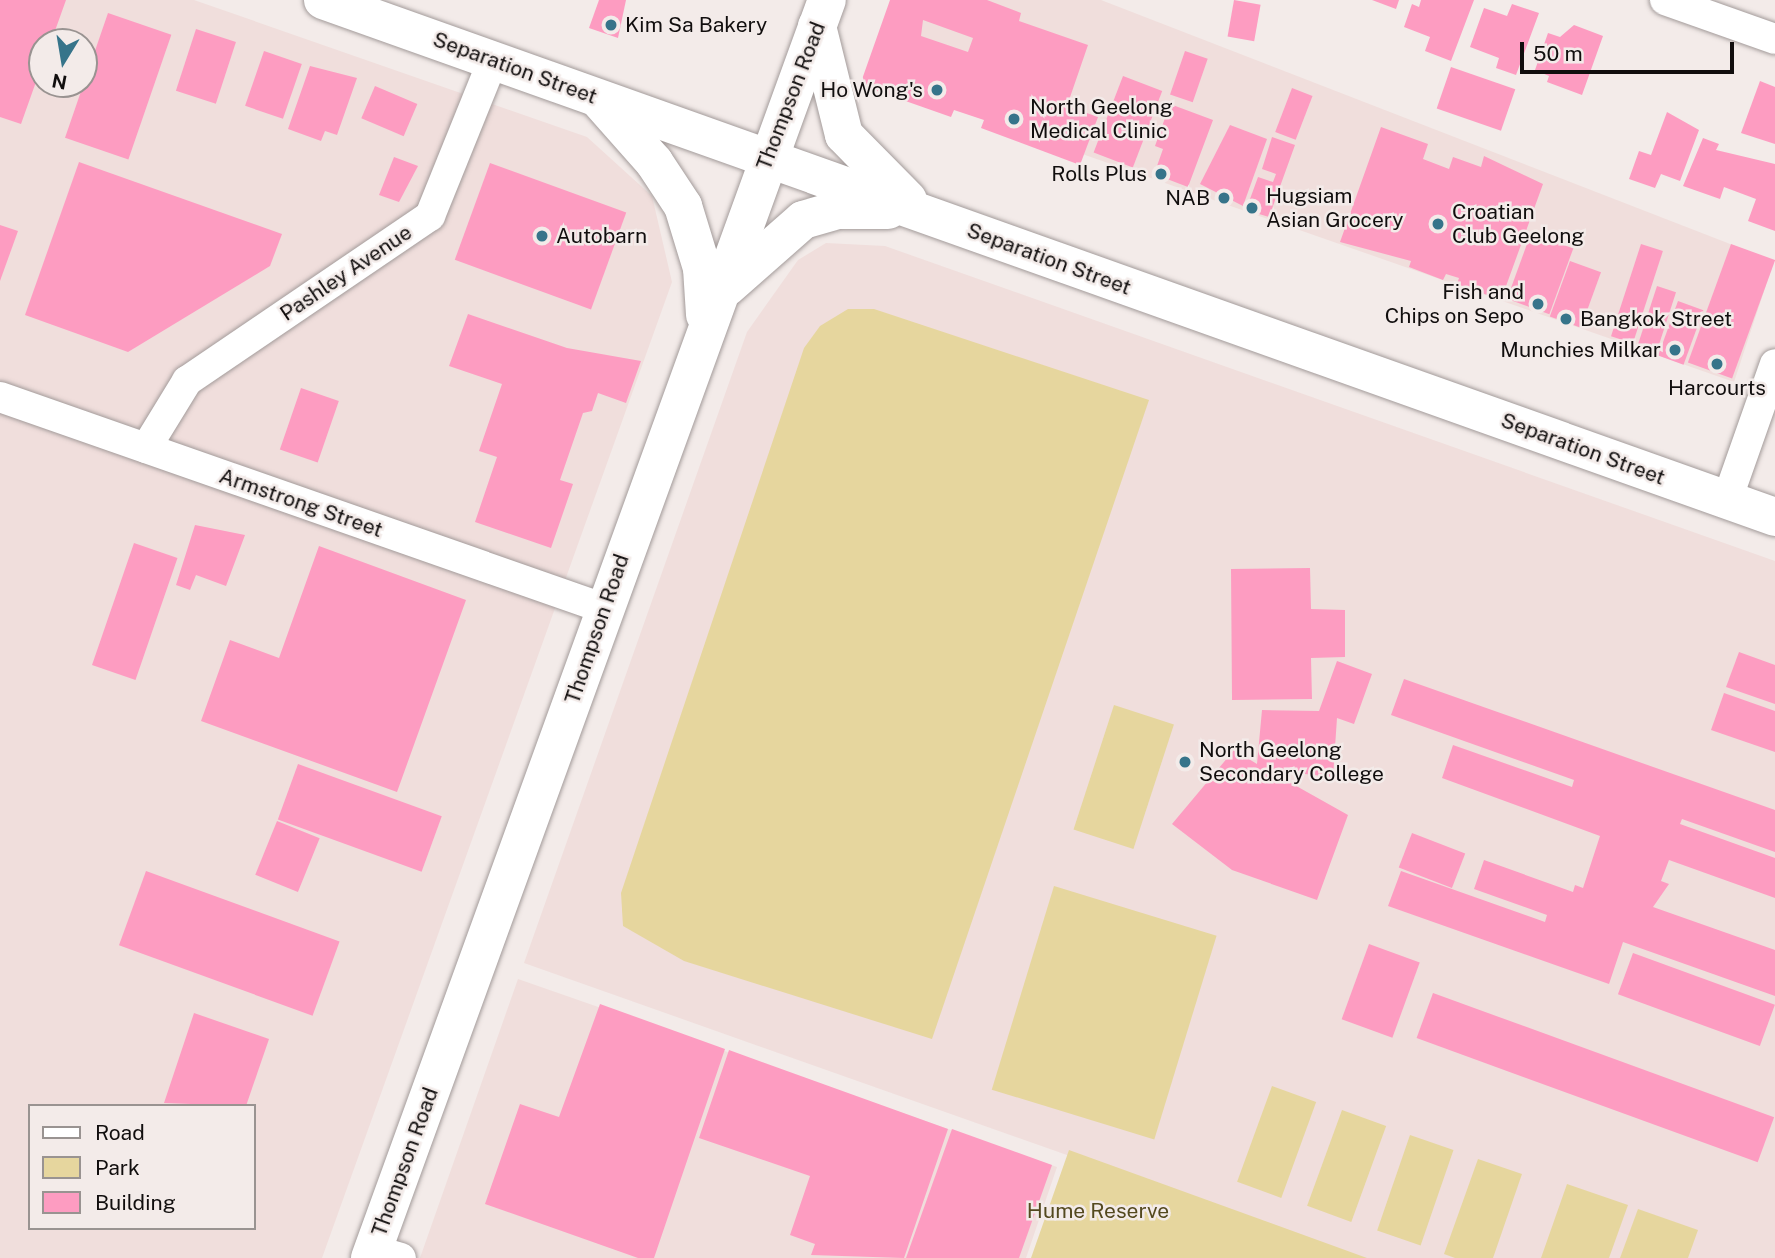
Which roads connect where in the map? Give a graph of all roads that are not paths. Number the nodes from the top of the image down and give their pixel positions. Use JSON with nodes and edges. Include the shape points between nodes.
{"nodes":[{"id":1,"x":323,"y":0,"type":"edge"},
{"id":2,"x":1665,"y":0,"type":"edge"},
{"id":3,"x":822,"y":13,"type":"edge"},
{"id":4,"x":1775,"y":39,"type":"edge"},
{"id":5,"x":493,"y":60,"type":"junction"},
{"id":6,"x":596,"y":97,"type":"junction"},
{"id":7,"x":768,"y":158,"type":"junction"},
{"id":8,"x":923,"y":214,"type":"junction"},
{"id":9,"x":711,"y":312,"type":"junction"},
{"id":10,"x":1775,"y":364,"type":"edge"},
{"id":11,"x":0,"y":397,"type":"edge"},
{"id":12,"x":146,"y":448,"type":"junction"},
{"id":13,"x":1727,"y":500,"type":"junction"},
{"id":14,"x":1775,"y":517,"type":"edge"},
{"id":15,"x":603,"y":607,"type":"junction"},
{"id":16,"x":381,"y":1255,"type":"edge"}],
"edges":[{"from":1,"to":5,"type":"main road","name":"Separation Street"},
{"from":2,"to":4,"type":"street"},
{"from":3,"to":7,"type":"main road","name":"Thompson Road"},
{"from":3,"to":8,"type":"main road","via":[[844,135],[880,176]]},
{"from":5,"to":6,"type":"main road","name":"Separation Street"},
{"from":5,"to":12,"type":"street","name":"Pashley Avenue","via":[[430,216],[187,381]]},
{"from":6,"to":7,"type":"main road","name":"Separation Street"},
{"from":6,"to":9,"type":"main road","via":[[654,162],[683,206]]},
{"from":7,"to":8,"type":"main road","name":"Separation Street"},
{"from":7,"to":9,"type":"main road","name":"Thompson Road"},
{"from":8,"to":9,"type":"main road","via":[[845,209],[807,219],[768,245]]},
{"from":8,"to":13,"type":"main road","name":"Separation Street"},
{"from":9,"to":15,"type":"main road","name":"Thompson Road"},
{"from":10,"to":13,"type":"street"},
{"from":11,"to":12,"type":"street","name":"Armstrong Street"},
{"from":12,"to":15,"type":"street","name":"Armstrong Street"},
{"from":13,"to":14,"type":"main road","name":"Separation Street"},
{"from":15,"to":16,"type":"main road","name":"Thompson Road"}]}
